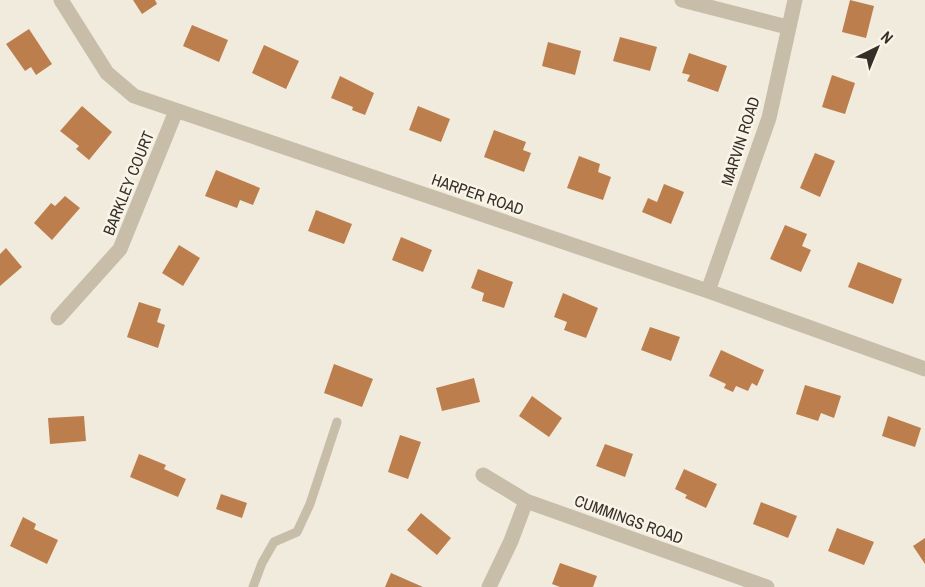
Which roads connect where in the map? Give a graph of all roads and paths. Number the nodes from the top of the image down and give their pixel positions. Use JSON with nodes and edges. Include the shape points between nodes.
{"nodes":[{"id":1,"x":62,"y":0,"type":"edge"},
{"id":2,"x":682,"y":0,"type":"edge"},
{"id":3,"x":795,"y":0,"type":"edge"},
{"id":4,"x":788,"y":27,"type":"junction"},
{"id":5,"x":176,"y":111,"type":"junction"},
{"id":6,"x":708,"y":291,"type":"junction"},
{"id":7,"x":58,"y":318,"type":"dead end"},
{"id":8,"x":925,"y":369,"type":"edge"},
{"id":9,"x":337,"y":422,"type":"dead end"},
{"id":10,"x":483,"y":475,"type":"dead end"},
{"id":11,"x":526,"y":501,"type":"junction"},
{"id":12,"x":253,"y":587,"type":"edge"},
{"id":13,"x":489,"y":587,"type":"edge"},
{"id":14,"x":766,"y":587,"type":"edge"}],
"edges":[{"from":1,"to":5,"type":"street","name":"HARPER ROAD","via":[[107,73],[134,96]]},
{"from":2,"to":4,"type":"street"},
{"from":3,"to":4,"type":"street","name":"MARVIN ROAD"},
{"from":4,"to":6,"type":"street","name":"MARVIN ROAD","via":[[768,118]]},
{"from":5,"to":6,"type":"street","name":"HARPER ROAD"},
{"from":5,"to":7,"type":"street","name":"BARKLEY COURT","via":[[120,249]]},
{"from":6,"to":8,"type":"street","name":"HARPER ROAD"},
{"from":9,"to":12,"type":"lane","via":[[297,532],[274,542]]},
{"from":10,"to":11,"type":"street","name":"CUMMINGS ROAD"},
{"from":11,"to":13,"type":"street"},
{"from":11,"to":14,"type":"street","name":"CUMMINGS ROAD"}]}
